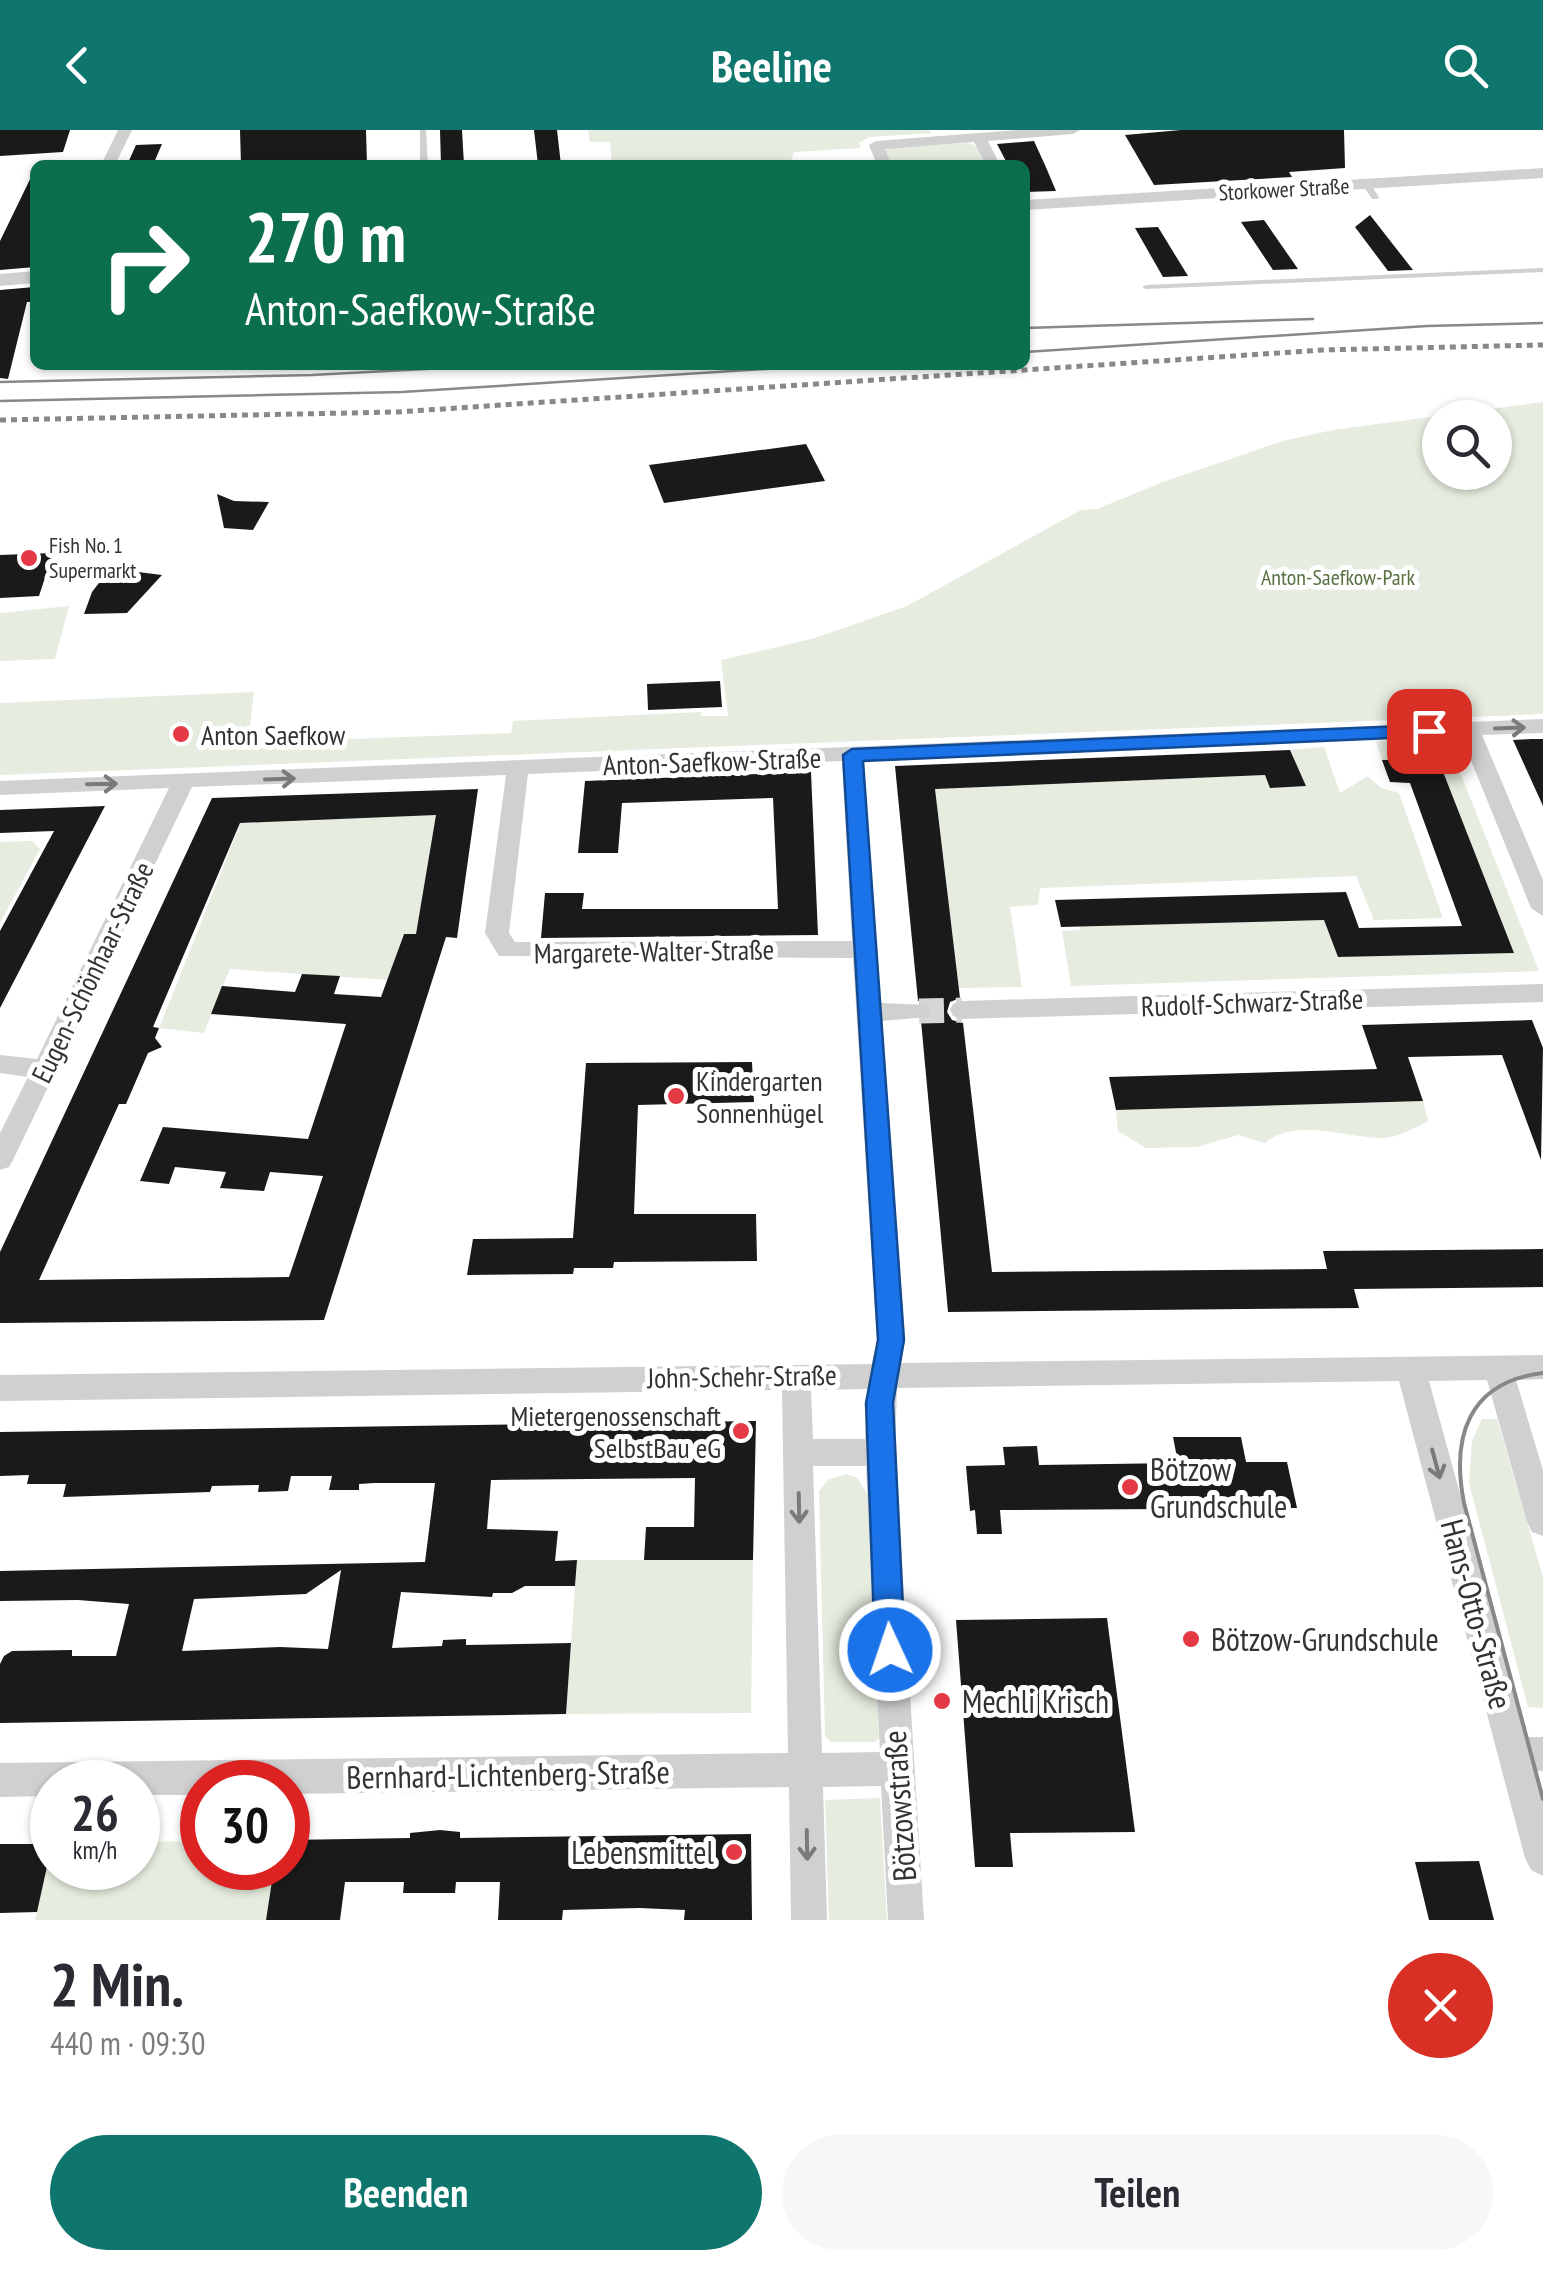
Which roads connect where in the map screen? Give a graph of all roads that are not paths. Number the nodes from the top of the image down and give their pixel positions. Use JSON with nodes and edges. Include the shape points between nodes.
{"nodes":[{"id":1,"x":124,"y":130,"type":"edge"},
{"id":2,"x":423,"y":130,"type":"edge"},
{"id":3,"x":1073,"y":130,"type":"edge"},
{"id":4,"x":1021,"y":132,"type":"edge"},
{"id":5,"x":980,"y":138,"type":"junction"},
{"id":6,"x":110,"y":160,"type":"edge"},
{"id":7,"x":424,"y":160,"type":"edge"},
{"id":8,"x":882,"y":160,"type":"edge"},
{"id":9,"x":991,"y":160,"type":"edge"},
{"id":10,"x":1543,"y":174,"type":"edge"},
{"id":11,"x":1543,"y":187,"type":"edge"},
{"id":12,"x":1370,"y":190,"type":"junction"},
{"id":13,"x":1030,"y":205,"type":"edge"},
{"id":14,"x":1030,"y":217,"type":"edge"},
{"id":15,"x":30,"y":263,"type":"edge"},
{"id":16,"x":0,"y":264,"type":"edge"},
{"id":17,"x":1543,"y":270,"type":"edge"},
{"id":18,"x":30,"y":278,"type":"edge"},
{"id":19,"x":0,"y":280,"type":"edge"},
{"id":20,"x":1146,"y":287,"type":"dead end"},
{"id":21,"x":1543,"y":726,"type":"edge"},
{"id":22,"x":1469,"y":730,"type":"junction"},
{"id":23,"x":852,"y":755,"type":"junction"},
{"id":24,"x":518,"y":769,"type":"junction"},
{"id":25,"x":183,"y":783,"type":"junction"},
{"id":26,"x":0,"y":788,"type":"edge"},
{"id":27,"x":1543,"y":908,"type":"edge"},
{"id":28,"x":866,"y":949,"type":"junction"},
{"id":29,"x":1543,"y":993,"type":"edge"},
{"id":30,"x":962,"y":1010,"type":"tunnel mouth"},
{"id":31,"x":919,"y":1011,"type":"tunnel mouth"},
{"id":32,"x":872,"y":1012,"type":"junction"},
{"id":33,"x":0,"y":1064,"type":"edge"},
{"id":34,"x":46,"y":1069,"type":"junction"},
{"id":35,"x":0,"y":1160,"type":"edge"},
{"id":36,"x":1498,"y":1367,"type":"junction"},
{"id":37,"x":1543,"y":1367,"type":"edge"},
{"id":38,"x":1411,"y":1370,"type":"junction"},
{"id":39,"x":888,"y":1373,"type":"junction"},
{"id":40,"x":796,"y":1376,"type":"junction"},
{"id":41,"x":0,"y":1388,"type":"edge"},
{"id":42,"x":880,"y":1452,"type":"junction"},
{"id":43,"x":798,"y":1453,"type":"junction"},
{"id":44,"x":1543,"y":1522,"type":"edge"},
{"id":45,"x":1529,"y":1753,"type":"edge"},
{"id":46,"x":806,"y":1770,"type":"junction"},
{"id":47,"x":896,"y":1770,"type":"junction"},
{"id":48,"x":0,"y":1780,"type":"edge"},
{"id":49,"x":1543,"y":1858,"type":"edge"},
{"id":50,"x":809,"y":1920,"type":"edge"},
{"id":51,"x":906,"y":1920,"type":"edge"}],
"edges":[{"from":1,"to":6,"type":"street"},
{"from":2,"to":7,"type":"lane"},
{"from":3,"to":4,"type":"street"},
{"from":4,"to":5,"type":"street"},
{"from":5,"to":8,"type":"street","via":[[876,145]]},
{"from":5,"to":9,"type":"street"},
{"from":10,"to":12,"type":"street","name":"Storkower Straße"},
{"from":11,"to":12,"type":"street","name":"Storkower Straße"},
{"from":12,"to":13,"type":"street","name":"Storkower Straße"},
{"from":12,"to":14,"type":"street","name":"Storkower Straße"},
{"from":15,"to":16,"type":"street"},
{"from":17,"to":20,"type":"lane"},
{"from":18,"to":19,"type":"street"},
{"from":22,"to":21,"type":"street","name":"Anton-Saefkow-Straße","one_way":true},
{"from":22,"to":23,"type":"street","name":"Anton-Saefkow-Straße"},
{"from":22,"to":27,"type":"street"},
{"from":23,"to":24,"type":"street","name":"Anton-Saefkow-Straße"},
{"from":23,"to":28,"type":"street","name":"Bötzowstraße"},
{"from":25,"to":24,"type":"street","name":"Anton-Saefkow-Straße","one_way":true},
{"from":24,"to":28,"type":"street","name":"Margarete-Walter-Straße","via":[[497,934],[508,950]]},
{"from":26,"to":25,"type":"street","name":"Anton-Saefkow-Straße","one_way":true},
{"from":25,"to":34,"type":"street","name":"Eugen-Schönhaar-Straße"},
{"from":28,"to":32,"type":"street","name":"Bötzowstraße"},
{"from":29,"to":30,"type":"street","name":"Rudolf-Schwarz-Straße"},
{"from":31,"to":32,"type":"street"},
{"from":32,"to":39,"type":"street","name":"Bötzowstraße"},
{"from":33,"to":34,"type":"street"},
{"from":34,"to":35,"type":"street","name":"Eugen-Schönhaar-Straße"},
{"from":36,"to":37,"type":"street","name":"John-Schehr-Straße"},
{"from":36,"to":38,"type":"street","name":"John-Schehr-Straße"},
{"from":36,"to":44,"type":"street"},
{"from":38,"to":39,"type":"street","name":"John-Schehr-Straße"},
{"from":38,"to":45,"type":"street","name":"Hans-Otto-Straße","one_way":true},
{"from":39,"to":40,"type":"street","name":"John-Schehr-Straße"},
{"from":39,"to":42,"type":"street","name":"Bötzowstraße","via":[[879,1403]]},
{"from":40,"to":41,"type":"street","name":"John-Schehr-Straße"},
{"from":40,"to":43,"type":"street"},
{"from":42,"to":43,"type":"street"},
{"from":42,"to":47,"type":"street","name":"Bötzowstraße"},
{"from":43,"to":46,"type":"street","one_way":true},
{"from":45,"to":49,"type":"street","name":"Hans-Otto-Straße"},
{"from":46,"to":47,"type":"street","name":"Bernhard-Lichtenberg-Straße"},
{"from":46,"to":48,"type":"street","name":"Bernhard-Lichtenberg-Straße"},
{"from":46,"to":50,"type":"street","one_way":true},
{"from":47,"to":51,"type":"street","name":"Bötzowstraße"}]}
